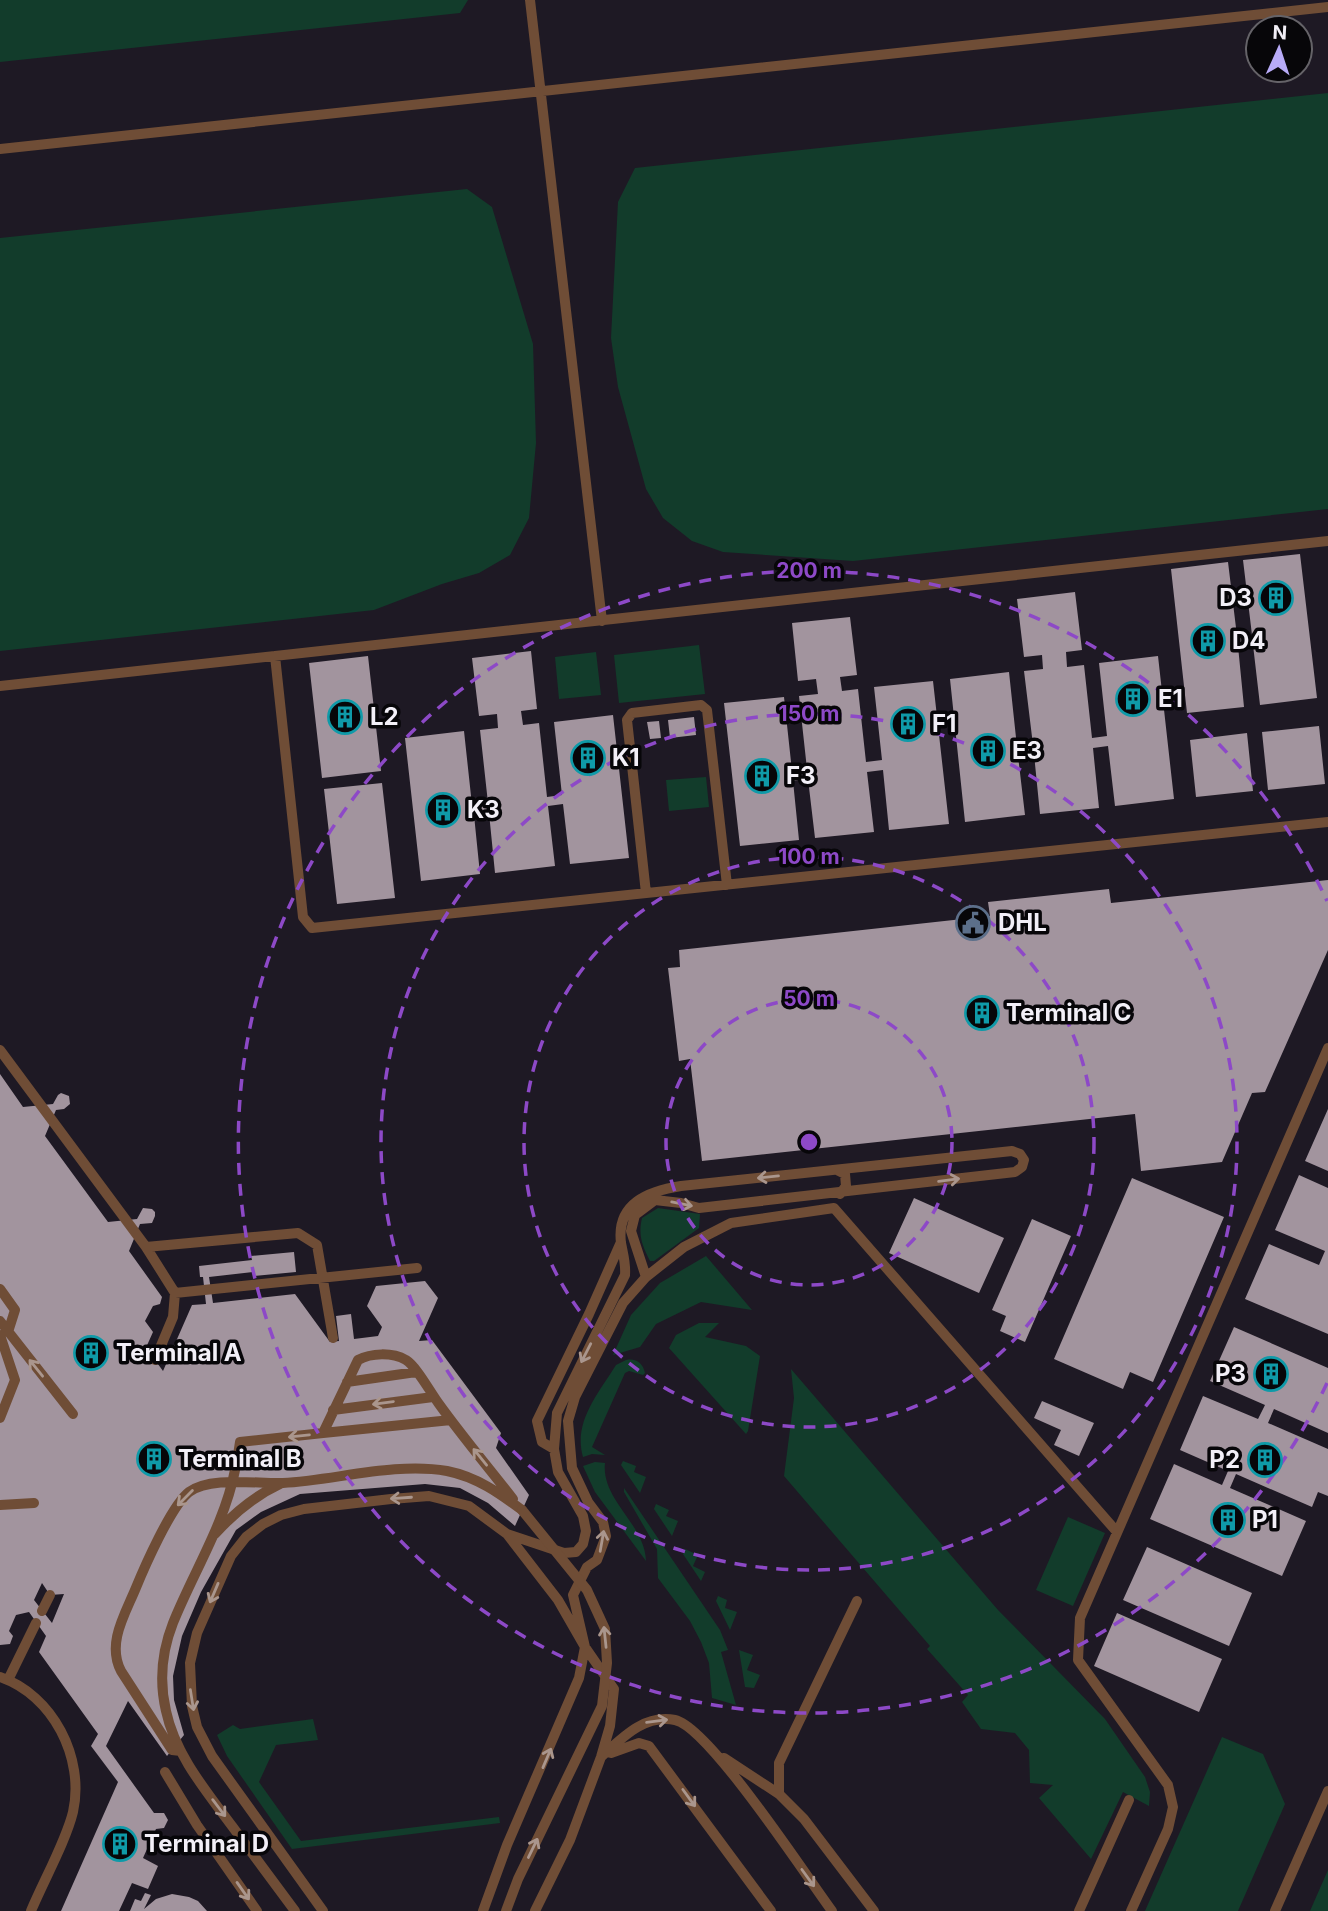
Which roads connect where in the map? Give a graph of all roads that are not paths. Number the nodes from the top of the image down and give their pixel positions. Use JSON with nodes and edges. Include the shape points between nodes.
{"nodes":[{"id":1,"x":530,"y":0,"type":"edge"},
{"id":2,"x":1328,"y":7,"type":"edge"},
{"id":3,"x":539,"y":92,"type":"junction"},
{"id":4,"x":0,"y":149,"type":"edge"},
{"id":5,"x":1328,"y":541,"type":"edge"},
{"id":6,"x":602,"y":621,"type":"junction"},
{"id":7,"x":275,"y":656,"type":"junction"},
{"id":8,"x":0,"y":685,"type":"edge"},
{"id":9,"x":1328,"y":822,"type":"edge"},
{"id":10,"x":727,"y":885,"type":"junction"},
{"id":11,"x":646,"y":893,"type":"junction"},
{"id":12,"x":1328,"y":1048,"type":"edge"},
{"id":13,"x":0,"y":1050,"type":"edge"},
{"id":14,"x":835,"y":1169,"type":"junction"},
{"id":15,"x":840,"y":1194,"type":"junction"},
{"id":16,"x":621,"y":1242,"type":"junction"},
{"id":17,"x":146,"y":1247,"type":"junction"},
{"id":18,"x":417,"y":1269,"type":"dead end"},
{"id":19,"x":646,"y":1277,"type":"junction"},
{"id":20,"x":323,"y":1279,"type":"junction"},
{"id":21,"x":0,"y":1289,"type":"edge"},
{"id":22,"x":175,"y":1293,"type":"junction"},
{"id":23,"x":0,"y":1321,"type":"edge"},
{"id":24,"x":4,"y":1334,"type":"edge"},
{"id":25,"x":332,"y":1338,"type":"dead end"},
{"id":26,"x":155,"y":1360,"type":"dead end"},
{"id":27,"x":416,"y":1372,"type":"junction"},
{"id":28,"x":347,"y":1382,"type":"junction"},
{"id":29,"x":433,"y":1396,"type":"junction"},
{"id":30,"x":333,"y":1410,"type":"junction"},
{"id":31,"x":74,"y":1413,"type":"dead end"},
{"id":32,"x":0,"y":1418,"type":"edge"},
{"id":33,"x":451,"y":1420,"type":"junction"},
{"id":34,"x":323,"y":1433,"type":"junction"},
{"id":35,"x":554,"y":1449,"type":"junction"},
{"id":36,"x":238,"y":1455,"type":"dead end"},
{"id":37,"x":235,"y":1470,"type":"dead end"},
{"id":38,"x":233,"y":1483,"type":"junction"},
{"id":39,"x":284,"y":1483,"type":"junction"},
{"id":40,"x":34,"y":1503,"type":"dead end"},
{"id":41,"x":0,"y":1505,"type":"edge"},
{"id":42,"x":522,"y":1510,"type":"junction"},
{"id":43,"x":1117,"y":1532,"type":"junction"},
{"id":44,"x":507,"y":1534,"type":"junction"},
{"id":45,"x":211,"y":1539,"type":"junction"},
{"id":46,"x":50,"y":1595,"type":"dead end"},
{"id":47,"x":857,"y":1601,"type":"dead end"},
{"id":48,"x":42,"y":1611,"type":"dead end"},
{"id":49,"x":36,"y":1623,"type":"dead end"},
{"id":50,"x":585,"y":1647,"type":"junction"},
{"id":51,"x":4,"y":1679,"type":"edge"},
{"id":52,"x":181,"y":1751,"type":"junction"},
{"id":53,"x":718,"y":1754,"type":"junction"},
{"id":54,"x":601,"y":1758,"type":"junction"},
{"id":55,"x":165,"y":1772,"type":"dead end"},
{"id":56,"x":1328,"y":1791,"type":"edge"},
{"id":57,"x":779,"y":1794,"type":"junction"},
{"id":58,"x":1129,"y":1800,"type":"dead end"},
{"id":59,"x":31,"y":1911,"type":"edge"},
{"id":60,"x":257,"y":1911,"type":"edge"},
{"id":61,"x":295,"y":1911,"type":"edge"},
{"id":62,"x":323,"y":1911,"type":"edge"},
{"id":63,"x":483,"y":1911,"type":"edge"},
{"id":64,"x":506,"y":1911,"type":"edge"},
{"id":65,"x":535,"y":1911,"type":"edge"},
{"id":66,"x":771,"y":1911,"type":"edge"},
{"id":67,"x":832,"y":1911,"type":"edge"},
{"id":68,"x":874,"y":1911,"type":"edge"},
{"id":69,"x":1079,"y":1911,"type":"edge"},
{"id":70,"x":1131,"y":1911,"type":"edge"},
{"id":71,"x":1275,"y":1911,"type":"edge"}],
"edges":[{"from":1,"to":3,"type":"lane"},
{"from":2,"to":3,"type":"lane"},
{"from":3,"to":4,"type":"lane"},
{"from":3,"to":6,"type":"lane"},
{"from":5,"to":6,"type":"lane"},
{"from":6,"to":7,"type":"lane"},
{"from":7,"to":8,"type":"lane"},
{"from":7,"to":11,"type":"lane","via":[[303,917],[312,928]]},
{"from":9,"to":10,"type":"lane"},
{"from":10,"to":11,"type":"lane"},
{"from":10,"to":11,"type":"lane","via":[[707,710],[701,705],[632,713],[627,720]]},
{"from":12,"to":43,"type":"lane"},
{"from":13,"to":17,"type":"lane"},
{"from":14,"to":15,"type":"lane","via":[[845,1174],[846,1186]]},
{"from":15,"to":14,"type":"lane","one_way":true,"via":[[1014,1172],[1024,1160],[1012,1151]]},
{"from":14,"to":16,"type":"lane","one_way":true,"via":[[660,1189],[641,1196],[627,1212]]},
{"from":19,"to":15,"type":"lane","one_way":true,"via":[[631,1231],[635,1215],[655,1200],[699,1208]]},
{"from":16,"to":35,"type":"lane","one_way":true,"via":[[625,1275],[557,1413]]},
{"from":16,"to":35,"type":"lane","via":[[537,1421],[542,1442]]},
{"from":17,"to":20,"type":"lane","via":[[298,1233],[317,1245]]},
{"from":17,"to":22,"type":"lane"},
{"from":18,"to":20,"type":"lane"},
{"from":19,"to":43,"type":"lane","via":[[684,1247],[731,1223],[834,1208]]},
{"from":50,"to":19,"type":"lane","one_way":true,"via":[[573,1595],[587,1567],[597,1560],[606,1536],[603,1522],[572,1468],[568,1421],[575,1397],[623,1303]]},
{"from":20,"to":22,"type":"lane"},
{"from":20,"to":25,"type":"lane"},
{"from":21,"to":24,"type":"lane","via":[[15,1310]]},
{"from":22,"to":26,"type":"lane","via":[[173,1317]]},
{"from":23,"to":24,"type":"lane"},
{"from":31,"to":24,"type":"lane","one_way":true},
{"from":24,"to":32,"type":"lane","via":[[15,1380]]},
{"from":27,"to":28,"type":"lane"},
{"from":27,"to":28,"type":"lane","via":[[408,1361],[396,1356],[365,1356]]},
{"from":27,"to":29,"type":"lane"},
{"from":28,"to":30,"type":"lane"},
{"from":29,"to":30,"type":"lane","one_way":true},
{"from":29,"to":33,"type":"lane"},
{"from":30,"to":34,"type":"lane"},
{"from":33,"to":34,"type":"lane"},
{"from":42,"to":33,"type":"lane","one_way":true},
{"from":34,"to":36,"type":"lane","one_way":true,"via":[[240,1442]]},
{"from":35,"to":44,"type":"lane","via":[[558,1472],[583,1516],[583,1544],[576,1552],[564,1553]]},
{"from":37,"to":38,"type":"lane"},
{"from":38,"to":39,"type":"lane"},
{"from":38,"to":45,"type":"lane"},
{"from":38,"to":52,"type":"lane","one_way":true,"via":[[196,1488],[176,1507],[137,1585],[115,1648],[121,1671],[172,1750]]},
{"from":39,"to":42,"type":"lane","via":[[422,1469],[446,1471],[491,1487]]},
{"from":39,"to":45,"type":"lane","via":[[251,1500]]},
{"from":40,"to":41,"type":"lane"},
{"from":64,"to":42,"type":"lane","one_way":true,"bridge":true,"via":[[602,1706],[607,1663],[605,1629],[587,1590]]},
{"from":43,"to":70,"type":"lane","via":[[1080,1618],[1079,1660],[1168,1785],[1173,1807],[1168,1829]]},
{"from":44,"to":50,"type":"lane","via":[[558,1600]]},
{"from":44,"to":62,"type":"lane","one_way":true,"via":[[469,1506],[429,1496],[304,1509],[281,1515],[246,1537],[220,1577],[191,1651],[189,1679],[197,1727],[212,1756]]},
{"from":45,"to":52,"type":"lane","via":[[164,1648],[166,1715]]},
{"from":46,"to":48,"type":"lane"},
{"from":47,"to":57,"type":"lane","via":[[779,1763]]},
{"from":49,"to":51,"type":"lane"},
{"from":50,"to":54,"type":"lane","via":[[614,1689]]},
{"from":63,"to":50,"type":"lane","one_way":true,"via":[[579,1678]]},
{"from":51,"to":59,"type":"lane","via":[[51,1714],[66,1741],[75,1783],[72,1813]]},
{"from":52,"to":61,"type":"lane","one_way":true},
{"from":54,"to":53,"type":"lane","one_way":true,"via":[[626,1734],[647,1721],[663,1719],[692,1728]]},
{"from":53,"to":57,"type":"lane"},
{"from":53,"to":67,"type":"lane","one_way":true},
{"from":54,"to":65,"type":"lane","via":[[570,1840]]},
{"from":54,"to":66,"type":"lane","one_way":true,"via":[[639,1743],[649,1746]]},
{"from":55,"to":60,"type":"lane","one_way":true},
{"from":56,"to":71,"type":"lane"},
{"from":57,"to":68,"type":"lane"},
{"from":58,"to":69,"type":"lane"}]}
